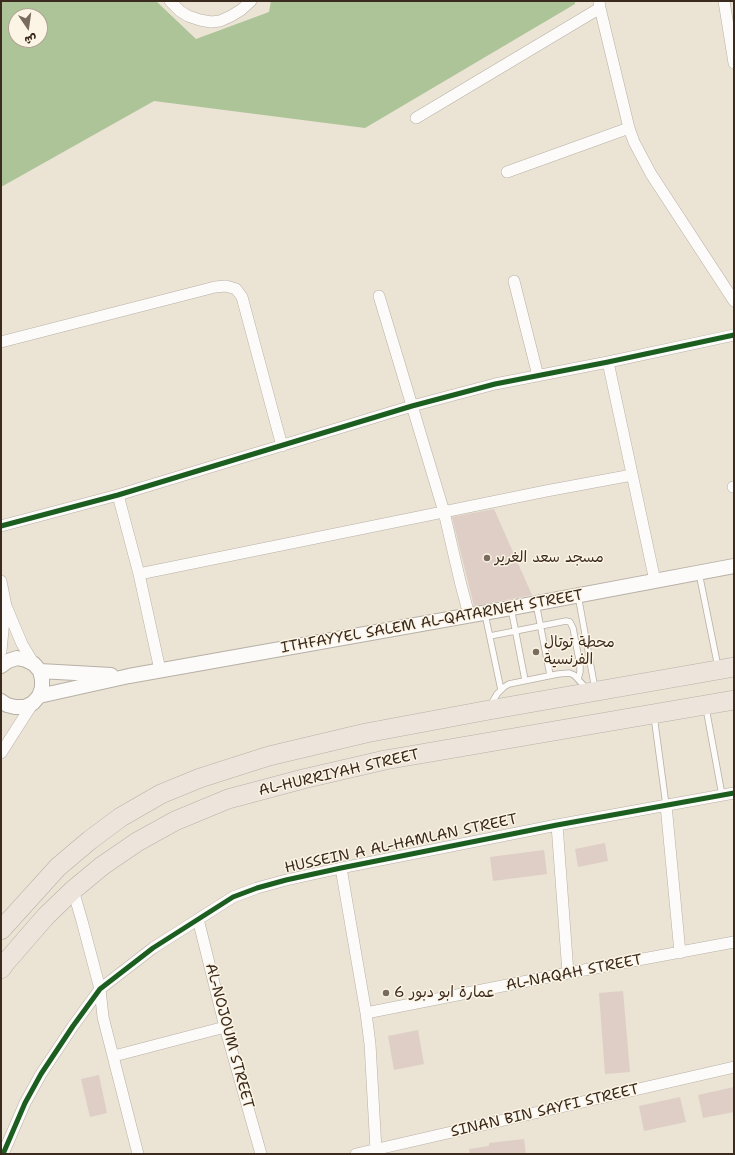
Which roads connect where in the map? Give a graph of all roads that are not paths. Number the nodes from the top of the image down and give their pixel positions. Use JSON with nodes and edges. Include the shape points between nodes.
{"nodes":[{"id":1,"x":170,"y":1,"type":"edge"},
{"id":2,"x":251,"y":1,"type":"edge"},
{"id":3,"x":724,"y":1,"type":"edge"},
{"id":4,"x":600,"y":4,"type":"edge"},
{"id":5,"x":732,"y":35,"type":"edge"},
{"id":6,"x":734,"y":63,"type":"edge"},
{"id":7,"x":416,"y":118,"type":"dead end"},
{"id":8,"x":629,"y":128,"type":"junction"},
{"id":9,"x":507,"y":172,"type":"dead end"},
{"id":10,"x":514,"y":281,"type":"dead end"},
{"id":11,"x":379,"y":296,"type":"dead end"},
{"id":12,"x":734,"y":301,"type":"edge"},
{"id":13,"x":734,"y":335,"type":"edge"},
{"id":14,"x":1,"y":342,"type":"edge"},
{"id":15,"x":608,"y":362,"type":"junction"},
{"id":16,"x":538,"y":376,"type":"junction"},
{"id":17,"x":412,"y":406,"type":"junction"},
{"id":18,"x":282,"y":446,"type":"junction"},
{"id":19,"x":632,"y":475,"type":"junction"},
{"id":20,"x":118,"y":495,"type":"junction"},
{"id":21,"x":444,"y":512,"type":"junction"},
{"id":22,"x":1,"y":526,"type":"edge"},
{"id":23,"x":734,"y":566,"type":"edge"},
{"id":24,"x":699,"y":573,"type":"junction"},
{"id":25,"x":138,"y":574,"type":"junction"},
{"id":26,"x":1,"y":581,"type":"edge"},
{"id":27,"x":656,"y":581,"type":"junction"},
{"id":28,"x":578,"y":595,"type":"junction"},
{"id":29,"x":536,"y":603,"type":"junction"},
{"id":30,"x":6,"y":606,"type":"junction"},
{"id":31,"x":511,"y":608,"type":"junction"},
{"id":32,"x":485,"y":612,"type":"junction"},
{"id":33,"x":469,"y":615,"type":"junction"},
{"id":34,"x":540,"y":626,"type":"junction"},
{"id":35,"x":516,"y":631,"type":"junction"},
{"id":36,"x":490,"y":636,"type":"junction"},
{"id":37,"x":1,"y":651,"type":"edge"},
{"id":38,"x":1,"y":666,"type":"edge"},
{"id":39,"x":37,"y":668,"type":"junction"},
{"id":40,"x":726,"y":668,"type":"edge"},
{"id":41,"x":160,"y":670,"type":"junction"},
{"id":42,"x":550,"y":675,"type":"junction"},
{"id":43,"x":129,"y":676,"type":"junction"},
{"id":44,"x":526,"y":680,"type":"junction"},
{"id":45,"x":588,"y":688,"type":"junction"},
{"id":46,"x":501,"y":690,"type":"junction"},
{"id":47,"x":36,"y":699,"type":"junction"},
{"id":48,"x":734,"y":700,"type":"edge"},
{"id":49,"x":1,"y":701,"type":"edge"},
{"id":50,"x":706,"y":706,"type":"junction"},
{"id":51,"x":489,"y":710,"type":"junction"},
{"id":52,"x":654,"y":714,"type":"junction"},
{"id":53,"x":1,"y":753,"type":"edge"},
{"id":54,"x":734,"y":793,"type":"edge"},
{"id":55,"x":722,"y":795,"type":"junction"},
{"id":56,"x":666,"y":805,"type":"junction"},
{"id":57,"x":557,"y":824,"type":"junction"},
{"id":58,"x":341,"y":868,"type":"junction"},
{"id":59,"x":73,"y":890,"type":"junction"},
{"id":60,"x":198,"y":918,"type":"junction"},
{"id":61,"x":1,"y":930,"type":"edge"},
{"id":62,"x":734,"y":942,"type":"edge"},
{"id":63,"x":680,"y":952,"type":"junction"},
{"id":64,"x":1,"y":969,"type":"edge"},
{"id":65,"x":568,"y":973,"type":"junction"},
{"id":66,"x":100,"y":989,"type":"junction"},
{"id":67,"x":366,"y":1013,"type":"junction"},
{"id":68,"x":225,"y":1027,"type":"junction"},
{"id":69,"x":114,"y":1056,"type":"junction"},
{"id":70,"x":734,"y":1067,"type":"edge"},
{"id":71,"x":376,"y":1150,"type":"junction"},
{"id":72,"x":3,"y":1154,"type":"edge"},
{"id":73,"x":138,"y":1154,"type":"edge"},
{"id":74,"x":261,"y":1154,"type":"edge"},
{"id":75,"x":356,"y":1154,"type":"edge"}],
"edges":[{"from":1,"to":2,"type":"street","via":[[188,16],[211,22],[232,16]]},
{"from":3,"to":5,"type":"street"},
{"from":4,"to":7,"type":"street"},
{"from":4,"to":8,"type":"street"},
{"from":5,"to":6,"type":"street"},
{"from":8,"to":9,"type":"street"},
{"from":8,"to":12,"type":"street","via":[[651,174]]},
{"from":10,"to":16,"type":"street"},
{"from":11,"to":17,"type":"street"},
{"from":13,"to":15,"type":"street"},
{"from":14,"to":18,"type":"street","via":[[215,287],[226,286],[236,289],[242,297]]},
{"from":15,"to":16,"type":"street"},
{"from":15,"to":19,"type":"street"},
{"from":16,"to":17,"type":"street","via":[[495,384]]},
{"from":17,"to":18,"type":"street"},
{"from":17,"to":21,"type":"street"},
{"from":18,"to":20,"type":"street"},
{"from":19,"to":21,"type":"street"},
{"from":19,"to":27,"type":"street"},
{"from":20,"to":22,"type":"street"},
{"from":20,"to":25,"type":"street"},
{"from":21,"to":25,"type":"street"},
{"from":21,"to":33,"type":"street"},
{"from":23,"to":24,"type":"street","name":"ITHFAYYEL SALEM AL-QATARNEH STREET"},
{"from":24,"to":27,"type":"street","name":"ITHFAYYEL SALEM AL-QATARNEH STREET"},
{"from":24,"to":40,"type":"lane"},
{"from":25,"to":41,"type":"street"},
{"from":26,"to":30,"type":"street"},
{"from":27,"to":28,"type":"street","name":"ITHFAYYEL SALEM AL-QATARNEH STREET"},
{"from":28,"to":29,"type":"street","name":"ITHFAYYEL SALEM AL-QATARNEH STREET"},
{"from":28,"to":45,"type":"lane"},
{"from":29,"to":31,"type":"street","name":"ITHFAYYEL SALEM AL-QATARNEH STREET"},
{"from":29,"to":34,"type":"lane"},
{"from":30,"to":37,"type":"street"},
{"from":30,"to":39,"type":"street","via":[[22,644]]},
{"from":31,"to":32,"type":"street","name":"ITHFAYYEL SALEM AL-QATARNEH STREET"},
{"from":31,"to":35,"type":"lane"},
{"from":32,"to":33,"type":"street","name":"ITHFAYYEL SALEM AL-QATARNEH STREET"},
{"from":32,"to":36,"type":"lane"},
{"from":33,"to":41,"type":"street","name":"ITHFAYYEL SALEM AL-QATARNEH STREET"},
{"from":34,"to":35,"type":"lane"},
{"from":34,"to":42,"type":"lane"},
{"from":34,"to":45,"type":"lane","via":[[566,621],[572,624],[580,665]]},
{"from":35,"to":36,"type":"lane"},
{"from":35,"to":44,"type":"lane"},
{"from":36,"to":46,"type":"lane"},
{"from":38,"to":39,"type":"street","name":"ITHFAYYEL SALEM AL-QATARNEH STREET","via":[[17,658],[26,660]]},
{"from":39,"to":43,"type":"street","name":"ITHFAYYEL SALEM AL-QATARNEH STREET"},
{"from":39,"to":47,"type":"street","via":[[42,679],[42,688]]},
{"from":40,"to":45,"type":"highway","name":"AL-HURRIYAH STREET"},
{"from":41,"to":43,"type":"street","name":"ITHFAYYEL SALEM AL-QATARNEH STREET"},
{"from":42,"to":44,"type":"lane"},
{"from":42,"to":45,"type":"lane","via":[[570,673]]},
{"from":43,"to":47,"type":"street","name":"ITHFAYYEL SALEM AL-QATARNEH STREET"},
{"from":44,"to":46,"type":"lane","via":[[509,684]]},
{"from":45,"to":51,"type":"highway","name":"AL-HURRIYAH STREET"},
{"from":46,"to":51,"type":"lane"},
{"from":47,"to":49,"type":"street","name":"ITHFAYYEL SALEM AL-QATARNEH STREET","via":[[25,707],[16,708]]},
{"from":47,"to":53,"type":"street"},
{"from":48,"to":50,"type":"highway","name":"AL-HURRIYAH STREET"},
{"from":50,"to":52,"type":"highway","name":"AL-HURRIYAH STREET"},
{"from":50,"to":55,"type":"lane"},
{"from":51,"to":61,"type":"highway","name":"AL-HURRIYAH STREET","via":[[366,733],[269,756],[200,778],[161,794],[121,818],[58,867]]},
{"from":52,"to":56,"type":"lane"},
{"from":52,"to":59,"type":"highway","name":"AL-HURRIYAH STREET","via":[[385,760],[228,799],[175,821],[137,842]]},
{"from":54,"to":55,"type":"street","name":"HUSSEIN A AL-HAMLAN STREET"},
{"from":55,"to":56,"type":"street","name":"HUSSEIN A AL-HAMLAN STREET"},
{"from":56,"to":57,"type":"street","name":"HUSSEIN A AL-HAMLAN STREET"},
{"from":56,"to":63,"type":"street"},
{"from":57,"to":58,"type":"street","name":"HUSSEIN A AL-HAMLAN STREET"},
{"from":57,"to":65,"type":"street"},
{"from":58,"to":60,"type":"street","name":"HUSSEIN A AL-HAMLAN STREET","via":[[257,888],[233,897]]},
{"from":58,"to":67,"type":"street"},
{"from":59,"to":64,"type":"highway","name":"AL-HURRIYAH STREET","via":[[46,916]]},
{"from":59,"to":66,"type":"street"},
{"from":60,"to":66,"type":"street","name":"HUSSEIN A AL-HAMLAN STREET"},
{"from":60,"to":68,"type":"street","name":"AL-NOJOUM STREET"},
{"from":62,"to":63,"type":"street","name":"AL-NAQAH STREET"},
{"from":63,"to":65,"type":"street","name":"AL-NAQAH STREET"},
{"from":65,"to":67,"type":"street","name":"AL-NAQAH STREET"},
{"from":66,"to":69,"type":"street","via":[[103,1017]]},
{"from":66,"to":72,"type":"street","name":"HUSSEIN A AL-HAMLAN STREET","via":[[41,1074],[25,1103]]},
{"from":67,"to":71,"type":"street"},
{"from":68,"to":69,"type":"street"},
{"from":68,"to":74,"type":"street","name":"AL-NOJOUM STREET"},
{"from":69,"to":73,"type":"street"},
{"from":70,"to":71,"type":"street","name":"SINAN BIN SAYFI STREET"},
{"from":71,"to":75,"type":"street","name":"SINAN BIN SAYFI STREET"}]}
